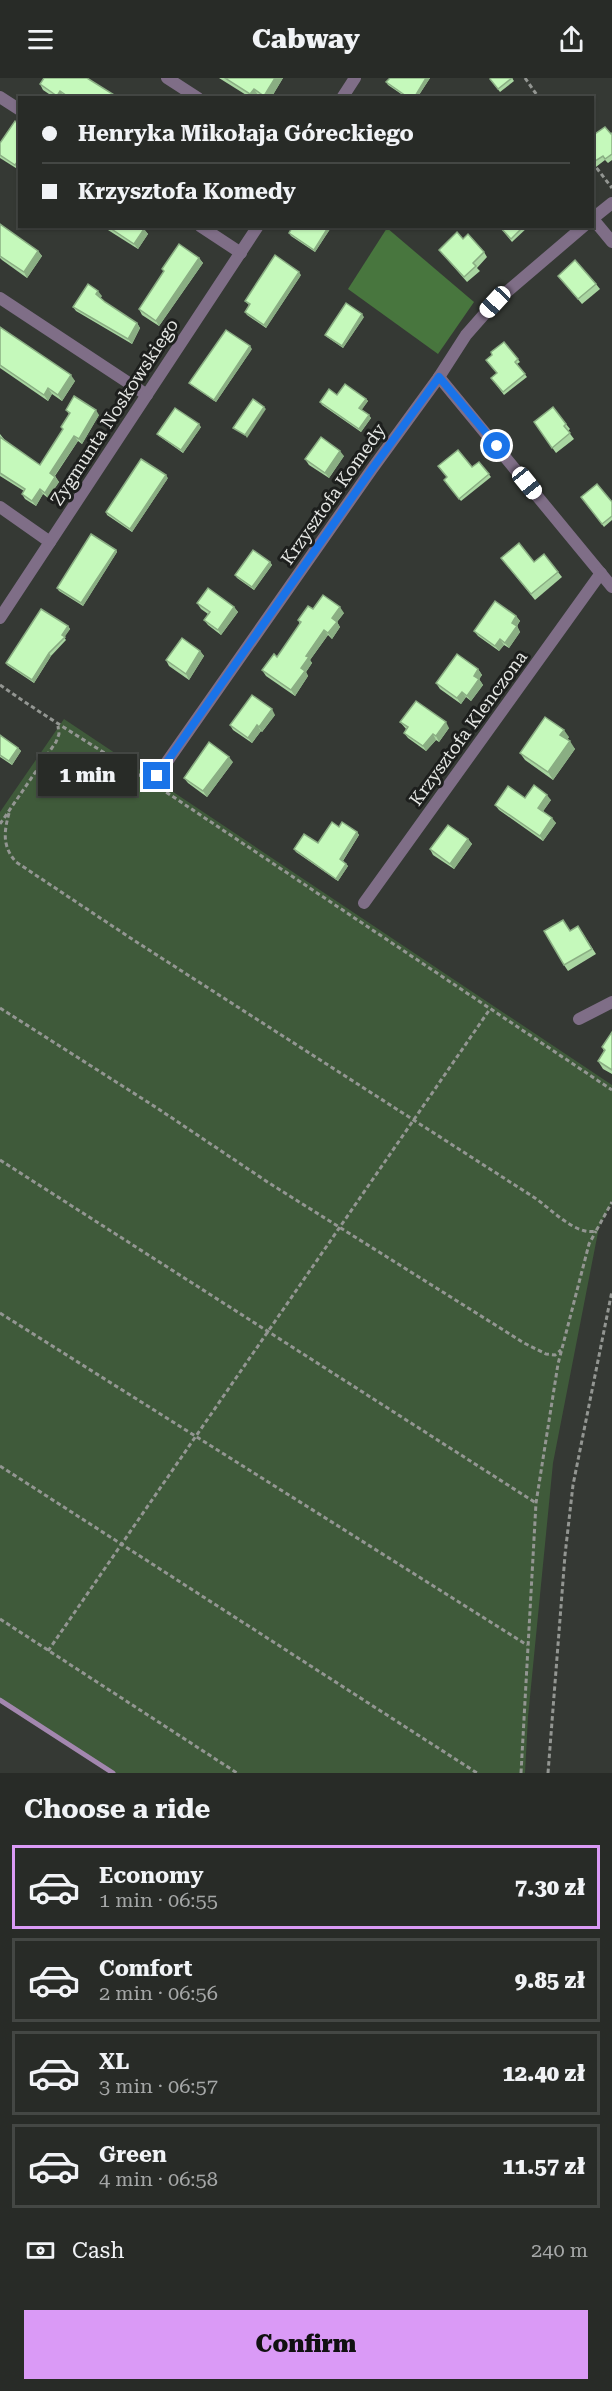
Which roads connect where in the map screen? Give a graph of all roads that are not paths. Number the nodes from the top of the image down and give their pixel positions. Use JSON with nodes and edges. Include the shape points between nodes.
{"nodes":[{"id":1,"x":167,"y":78,"type":"edge"},
{"id":2,"x":355,"y":78,"type":"edge"},
{"id":3,"x":195,"y":96,"type":"edge"},
{"id":4,"x":343,"y":96,"type":"edge"},
{"id":5,"x":0,"y":97,"type":"edge"},
{"id":6,"x":18,"y":109,"type":"edge"},
{"id":7,"x":612,"y":203,"type":"edge"},
{"id":8,"x":594,"y":218,"type":"edge"},
{"id":9,"x":594,"y":220,"type":"edge"},
{"id":10,"x":203,"y":228,"type":"edge"},
{"id":11,"x":257,"y":228,"type":"edge"},
{"id":12,"x":582,"y":228,"type":"edge"},
{"id":13,"x":612,"y":242,"type":"edge"},
{"id":14,"x":241,"y":253,"type":"junction"},
{"id":15,"x":0,"y":298,"type":"edge"},
{"id":16,"x":439,"y":377,"type":"junction"},
{"id":17,"x":147,"y":396,"type":"junction"},
{"id":18,"x":0,"y":507,"type":"edge"},
{"id":19,"x":50,"y":542,"type":"junction"},
{"id":20,"x":601,"y":573,"type":"junction"},
{"id":21,"x":612,"y":587,"type":"edge"},
{"id":22,"x":0,"y":618,"type":"edge"},
{"id":23,"x":156,"y":782,"type":"road end"},
{"id":24,"x":364,"y":903,"type":"dead end"},
{"id":25,"x":612,"y":1002,"type":"edge"},
{"id":26,"x":579,"y":1019,"type":"dead end"}],
"edges":[{"from":1,"to":3,"type":"street"},
{"from":2,"to":4,"type":"street"},
{"from":5,"to":6,"type":"street"},
{"from":7,"to":8,"type":"street"},
{"from":9,"to":13,"type":"street"},
{"from":10,"to":14,"type":"street"},
{"from":11,"to":14,"type":"street","name":"Zygmunta Noskowskiego"},
{"from":12,"to":16,"type":"street","name":"Krzysztofa Komedy","via":[[495,302],[466,335]]},
{"from":14,"to":17,"type":"street","name":"Zygmunta Noskowskiego"},
{"from":15,"to":17,"type":"street"},
{"from":16,"to":20,"type":"street"},
{"from":16,"to":23,"type":"street","name":"Krzysztofa Komedy"},
{"from":17,"to":19,"type":"street","name":"Zygmunta Noskowskiego"},
{"from":18,"to":19,"type":"street"},
{"from":19,"to":22,"type":"street","name":"Zygmunta Noskowskiego"},
{"from":20,"to":21,"type":"street"},
{"from":20,"to":24,"type":"street","name":"Krzysztofa Klenczona"},
{"from":25,"to":26,"type":"street"}]}
